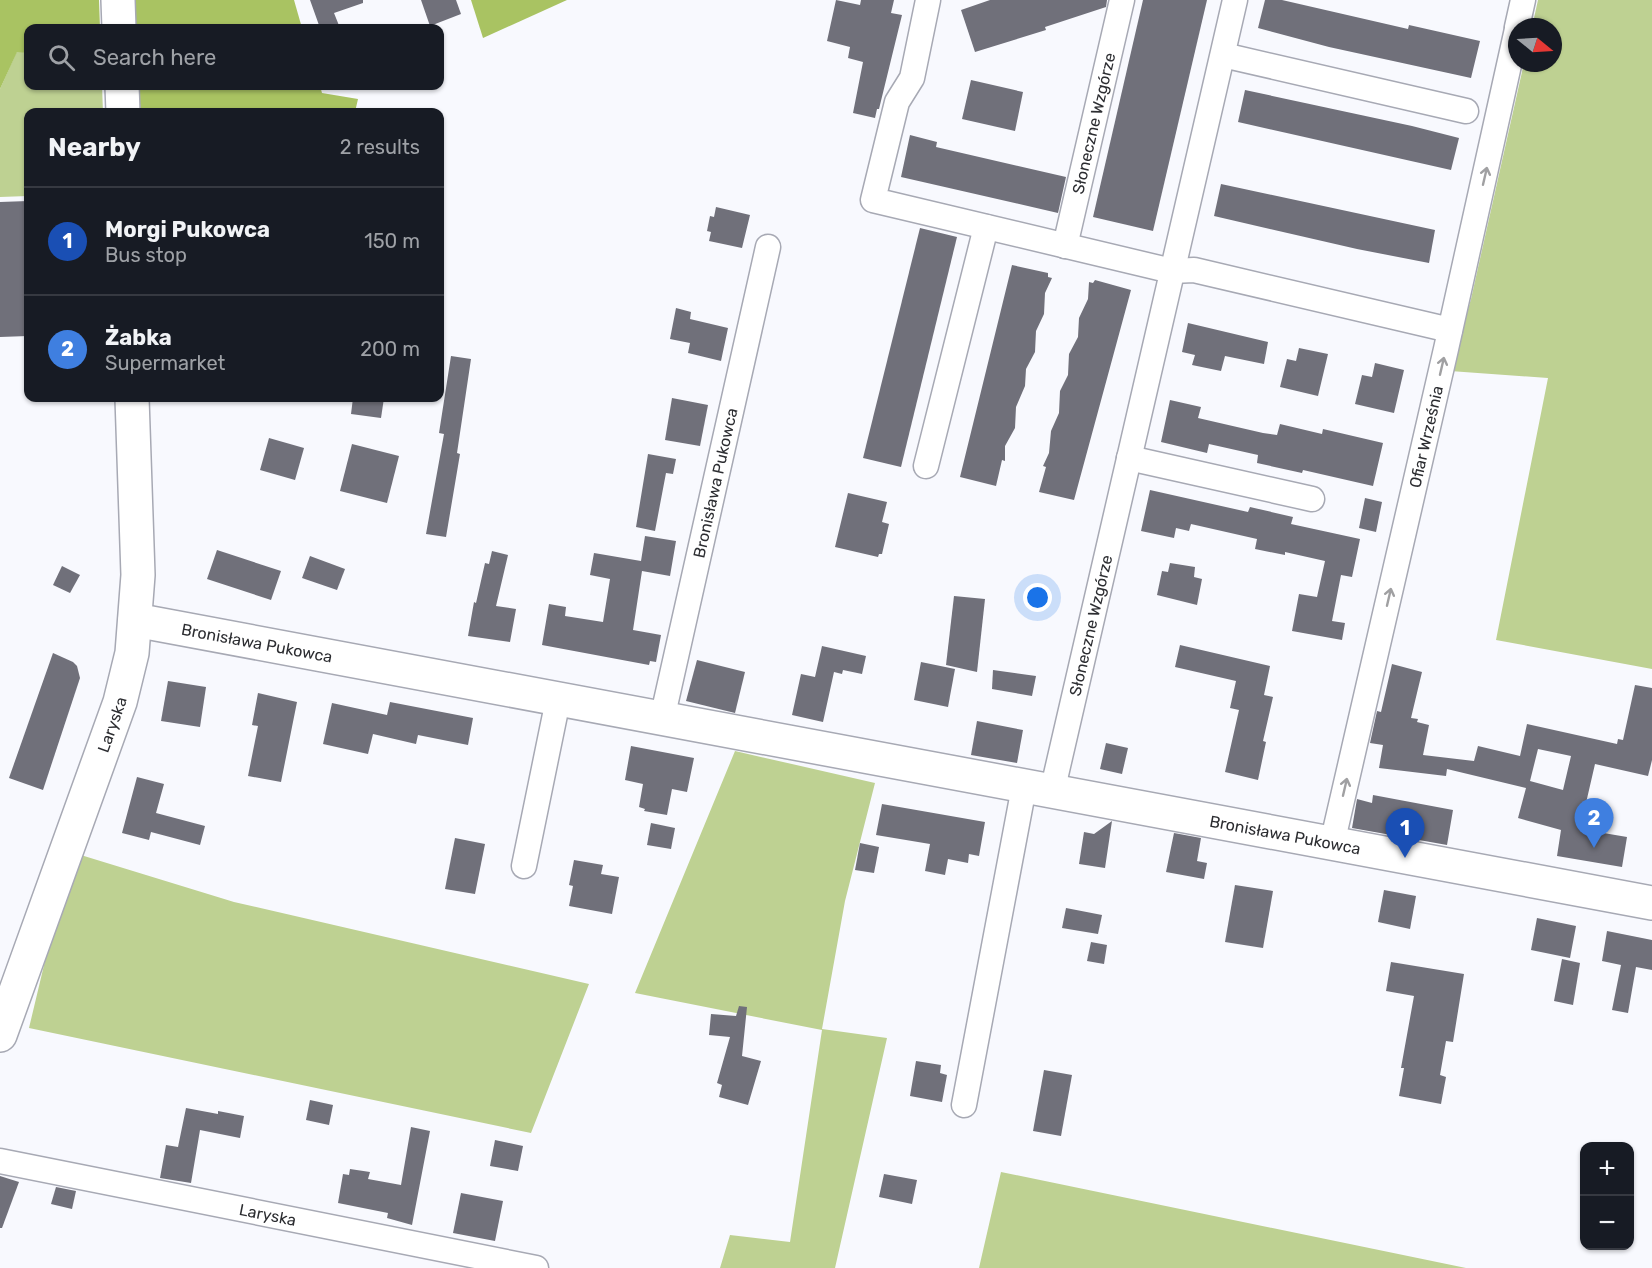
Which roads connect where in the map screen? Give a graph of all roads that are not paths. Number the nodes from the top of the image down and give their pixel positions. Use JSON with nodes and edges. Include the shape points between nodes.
{"nodes":[{"id":1,"x":118,"y":0,"type":"edge"},
{"id":2,"x":928,"y":0,"type":"edge"},
{"id":3,"x":1122,"y":0,"type":"edge"},
{"id":4,"x":1235,"y":0,"type":"edge"},
{"id":5,"x":1523,"y":0,"type":"edge"},
{"id":6,"x":1519,"y":18,"type":"edge"},
{"id":7,"x":119,"y":24,"type":"edge"},
{"id":8,"x":1223,"y":54,"type":"junction"},
{"id":9,"x":1508,"y":69,"type":"edge"},
{"id":10,"x":122,"y":90,"type":"edge"},
{"id":11,"x":123,"y":108,"type":"edge"},
{"id":12,"x":1466,"y":111,"type":"dead end"},
{"id":13,"x":986,"y":227,"type":"junction"},
{"id":14,"x":1065,"y":246,"type":"junction"},
{"id":15,"x":768,"y":247,"type":"dead end"},
{"id":16,"x":1172,"y":271,"type":"junction"},
{"id":17,"x":1450,"y":330,"type":"junction"},
{"id":18,"x":132,"y":402,"type":"edge"},
{"id":19,"x":1129,"y":458,"type":"junction"},
{"id":20,"x":926,"y":466,"type":"dead end"},
{"id":21,"x":1311,"y":499,"type":"dead end"},
{"id":22,"x":135,"y":620,"type":"junction"},
{"id":23,"x":558,"y":700,"type":"junction"},
{"id":24,"x":662,"y":719,"type":"junction"},
{"id":25,"x":1038,"y":789,"type":"junction"},
{"id":26,"x":1332,"y":844,"type":"junction"},
{"id":27,"x":524,"y":866,"type":"dead end"},
{"id":28,"x":1652,"y":903,"type":"edge"},
{"id":29,"x":0,"y":1035,"type":"edge"},
{"id":30,"x":964,"y":1105,"type":"dead end"},
{"id":31,"x":0,"y":1161,"type":"edge"},
{"id":32,"x":536,"y":1268,"type":"edge"}],
"edges":[{"from":1,"to":7,"type":"street"},
{"from":2,"to":13,"type":"street","via":[[912,78],[897,102],[873,200]]},
{"from":3,"to":14,"type":"street","name":"Słoneczne Wzgórze"},
{"from":4,"to":8,"type":"street","name":"Słoneczne Wzgórze"},
{"from":5,"to":6,"type":"street","name":"Ofiar Września"},
{"from":8,"to":12,"type":"street"},
{"from":8,"to":16,"type":"street","name":"Słoneczne Wzgórze"},
{"from":17,"to":9,"type":"street","name":"Ofiar Września","one_way":true},
{"from":10,"to":11,"type":"street"},
{"from":13,"to":14,"type":"street"},
{"from":13,"to":20,"type":"street"},
{"from":14,"to":16,"type":"street"},
{"from":15,"to":24,"type":"street","name":"Bronisława Pukowca"},
{"from":16,"to":17,"type":"street","via":[[1194,270]]},
{"from":16,"to":19,"type":"street","name":"Słoneczne Wzgórze"},
{"from":26,"to":17,"type":"street","name":"Ofiar Września","one_way":true},
{"from":18,"to":22,"type":"street","name":"Laryska","via":[[138,564]]},
{"from":19,"to":21,"type":"street"},
{"from":19,"to":25,"type":"street","name":"Słoneczne Wzgórze"},
{"from":22,"to":23,"type":"street","name":"Bronisława Pukowca"},
{"from":22,"to":29,"type":"street","name":"Laryska","via":[[120,702]]},
{"from":23,"to":24,"type":"street","name":"Bronisława Pukowca"},
{"from":23,"to":27,"type":"street"},
{"from":24,"to":25,"type":"street","name":"Bronisława Pukowca"},
{"from":25,"to":26,"type":"street","name":"Bronisława Pukowca"},
{"from":25,"to":30,"type":"street"},
{"from":26,"to":28,"type":"street","name":"Bronisława Pukowca"},
{"from":31,"to":32,"type":"street","name":"Laryska"}]}
